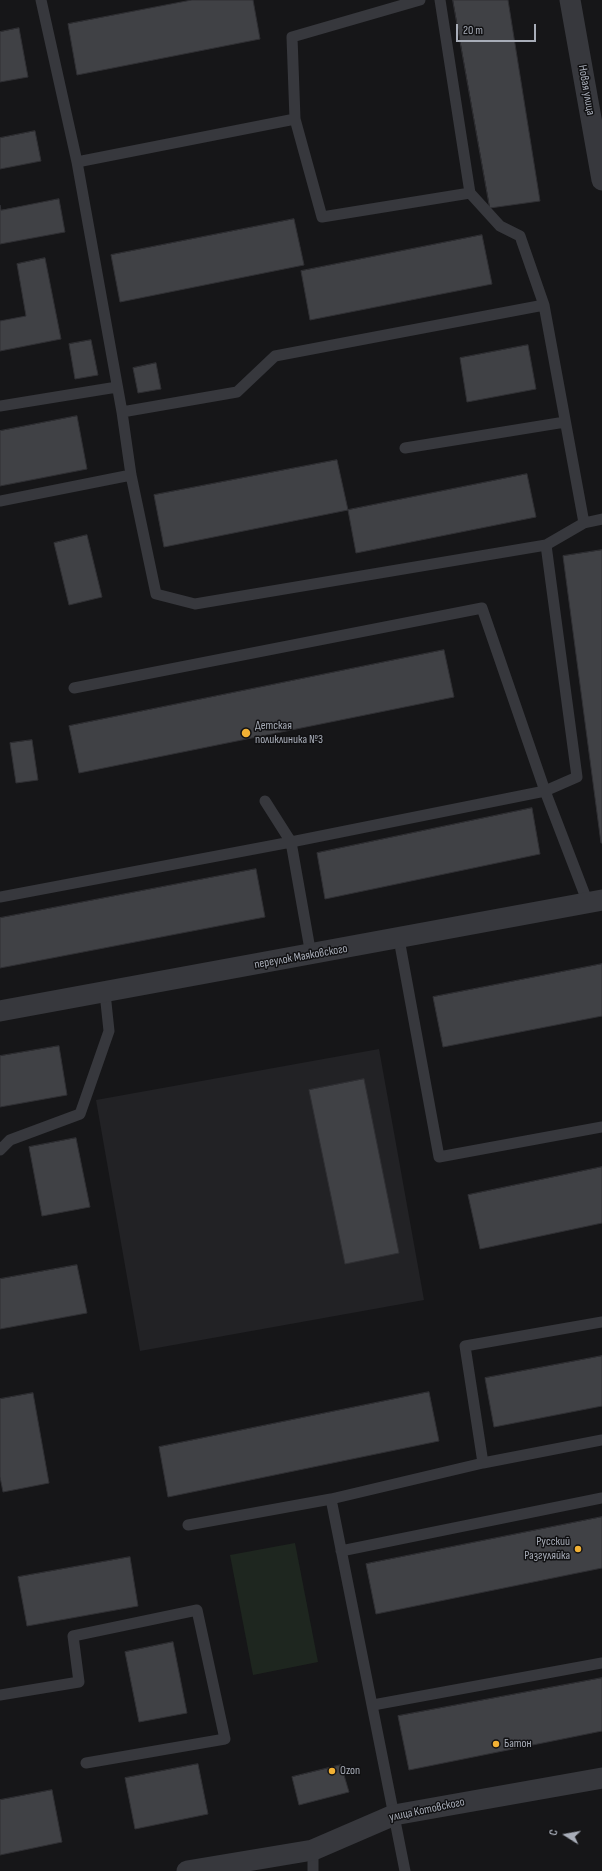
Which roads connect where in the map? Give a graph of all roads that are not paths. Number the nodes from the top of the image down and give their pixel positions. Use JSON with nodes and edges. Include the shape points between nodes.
{"nodes":[{"id":1,"x":41,"y":0,"type":"edge"},
{"id":2,"x":420,"y":0,"type":"edge"},
{"id":3,"x":440,"y":0,"type":"edge"},
{"id":4,"x":570,"y":0,"type":"edge"},
{"id":5,"x":295,"y":119,"type":"junction"},
{"id":6,"x":599,"y":144,"type":"edge"},
{"id":7,"x":77,"y":162,"type":"junction"},
{"id":8,"x":602,"y":180,"type":"edge"},
{"id":9,"x":470,"y":193,"type":"junction"},
{"id":10,"x":544,"y":305,"type":"junction"},
{"id":11,"x":117,"y":387,"type":"junction"},
{"id":12,"x":0,"y":406,"type":"edge"},
{"id":13,"x":122,"y":412,"type":"junction"},
{"id":14,"x":565,"y":422,"type":"junction"},
{"id":15,"x":405,"y":448,"type":"dead end"},
{"id":16,"x":131,"y":475,"type":"junction"},
{"id":17,"x":0,"y":501,"type":"edge"},
{"id":18,"x":602,"y":519,"type":"edge"},
{"id":19,"x":584,"y":523,"type":"junction"},
{"id":20,"x":546,"y":544,"type":"junction"},
{"id":21,"x":74,"y":688,"type":"dead end"},
{"id":22,"x":545,"y":791,"type":"junction"},
{"id":23,"x":265,"y":801,"type":"dead end"},
{"id":24,"x":291,"y":842,"type":"junction"},
{"id":25,"x":0,"y":897,"type":"edge"},
{"id":26,"x":595,"y":901,"type":"edge"},
{"id":27,"x":400,"y":939,"type":"junction"},
{"id":28,"x":311,"y":955,"type":"junction"},
{"id":29,"x":105,"y":993,"type":"junction"},
{"id":30,"x":0,"y":1011,"type":"edge"},
{"id":31,"x":602,"y":1127,"type":"edge"},
{"id":32,"x":0,"y":1150,"type":"edge"},
{"id":33,"x":602,"y":1322,"type":"edge"},
{"id":34,"x":602,"y":1440,"type":"edge"},
{"id":35,"x":483,"y":1463,"type":"junction"},
{"id":36,"x":602,"y":1498,"type":"edge"},
{"id":37,"x":331,"y":1499,"type":"junction"},
{"id":38,"x":188,"y":1525,"type":"dead end"},
{"id":39,"x":341,"y":1551,"type":"junction"},
{"id":40,"x":602,"y":1663,"type":"edge"},
{"id":41,"x":0,"y":1695,"type":"edge"},
{"id":42,"x":373,"y":1705,"type":"junction"},
{"id":43,"x":86,"y":1763,"type":"dead end"},
{"id":44,"x":602,"y":1778,"type":"edge"},
{"id":45,"x":394,"y":1815,"type":"junction"},
{"id":46,"x":313,"y":1850,"type":"junction"},
{"id":47,"x":186,"y":1871,"type":"edge"},
{"id":48,"x":313,"y":1871,"type":"edge"},
{"id":49,"x":405,"y":1871,"type":"edge"}],
"edges":[{"from":1,"to":7,"type":"lane"},
{"from":2,"to":5,"type":"lane","via":[[292,37]]},
{"from":3,"to":9,"type":"lane"},
{"from":4,"to":6,"type":"street","name":"Новая улица"},
{"from":5,"to":7,"type":"lane"},
{"from":5,"to":9,"type":"lane","via":[[322,217]]},
{"from":6,"to":8,"type":"street","name":"Новая улица"},
{"from":7,"to":11,"type":"lane"},
{"from":9,"to":10,"type":"lane","via":[[500,226],[520,236]]},
{"from":10,"to":13,"type":"lane","via":[[275,356],[237,392]]},
{"from":10,"to":14,"type":"lane"},
{"from":11,"to":12,"type":"lane"},
{"from":11,"to":13,"type":"lane"},
{"from":13,"to":16,"type":"lane"},
{"from":14,"to":15,"type":"lane"},
{"from":14,"to":19,"type":"lane"},
{"from":16,"to":17,"type":"lane"},
{"from":16,"to":20,"type":"lane","via":[[156,594],[195,604]]},
{"from":18,"to":19,"type":"lane"},
{"from":19,"to":20,"type":"lane"},
{"from":20,"to":22,"type":"lane","via":[[577,777]]},
{"from":21,"to":22,"type":"lane","via":[[482,608]]},
{"from":22,"to":24,"type":"lane"},
{"from":22,"to":26,"type":"lane"},
{"from":23,"to":24,"type":"lane"},
{"from":24,"to":25,"type":"lane"},
{"from":24,"to":28,"type":"lane"},
{"from":26,"to":27,"type":"street","name":"переулок Маяковского"},
{"from":27,"to":28,"type":"street","name":"переулок Маяковского"},
{"from":27,"to":31,"type":"lane","via":[[439,1157]]},
{"from":28,"to":29,"type":"street","name":"переулок Маяковского"},
{"from":29,"to":30,"type":"street","name":"переулок Маяковского"},
{"from":29,"to":32,"type":"lane","via":[[109,1031],[80,1114],[10,1140]]},
{"from":33,"to":35,"type":"lane","via":[[465,1346]]},
{"from":34,"to":35,"type":"lane"},
{"from":35,"to":37,"type":"lane"},
{"from":36,"to":39,"type":"lane"},
{"from":37,"to":38,"type":"lane"},
{"from":37,"to":39,"type":"lane"},
{"from":39,"to":42,"type":"lane"},
{"from":40,"to":42,"type":"lane"},
{"from":41,"to":43,"type":"lane","via":[[79,1682],[73,1636],[198,1610],[225,1739]]},
{"from":42,"to":45,"type":"lane"},
{"from":44,"to":45,"type":"street","name":"улица Котовского"},
{"from":45,"to":46,"type":"street","name":"улица Котовского"},
{"from":45,"to":49,"type":"lane"},
{"from":46,"to":47,"type":"street","name":"улица Котовского"},
{"from":46,"to":48,"type":"lane"}]}
